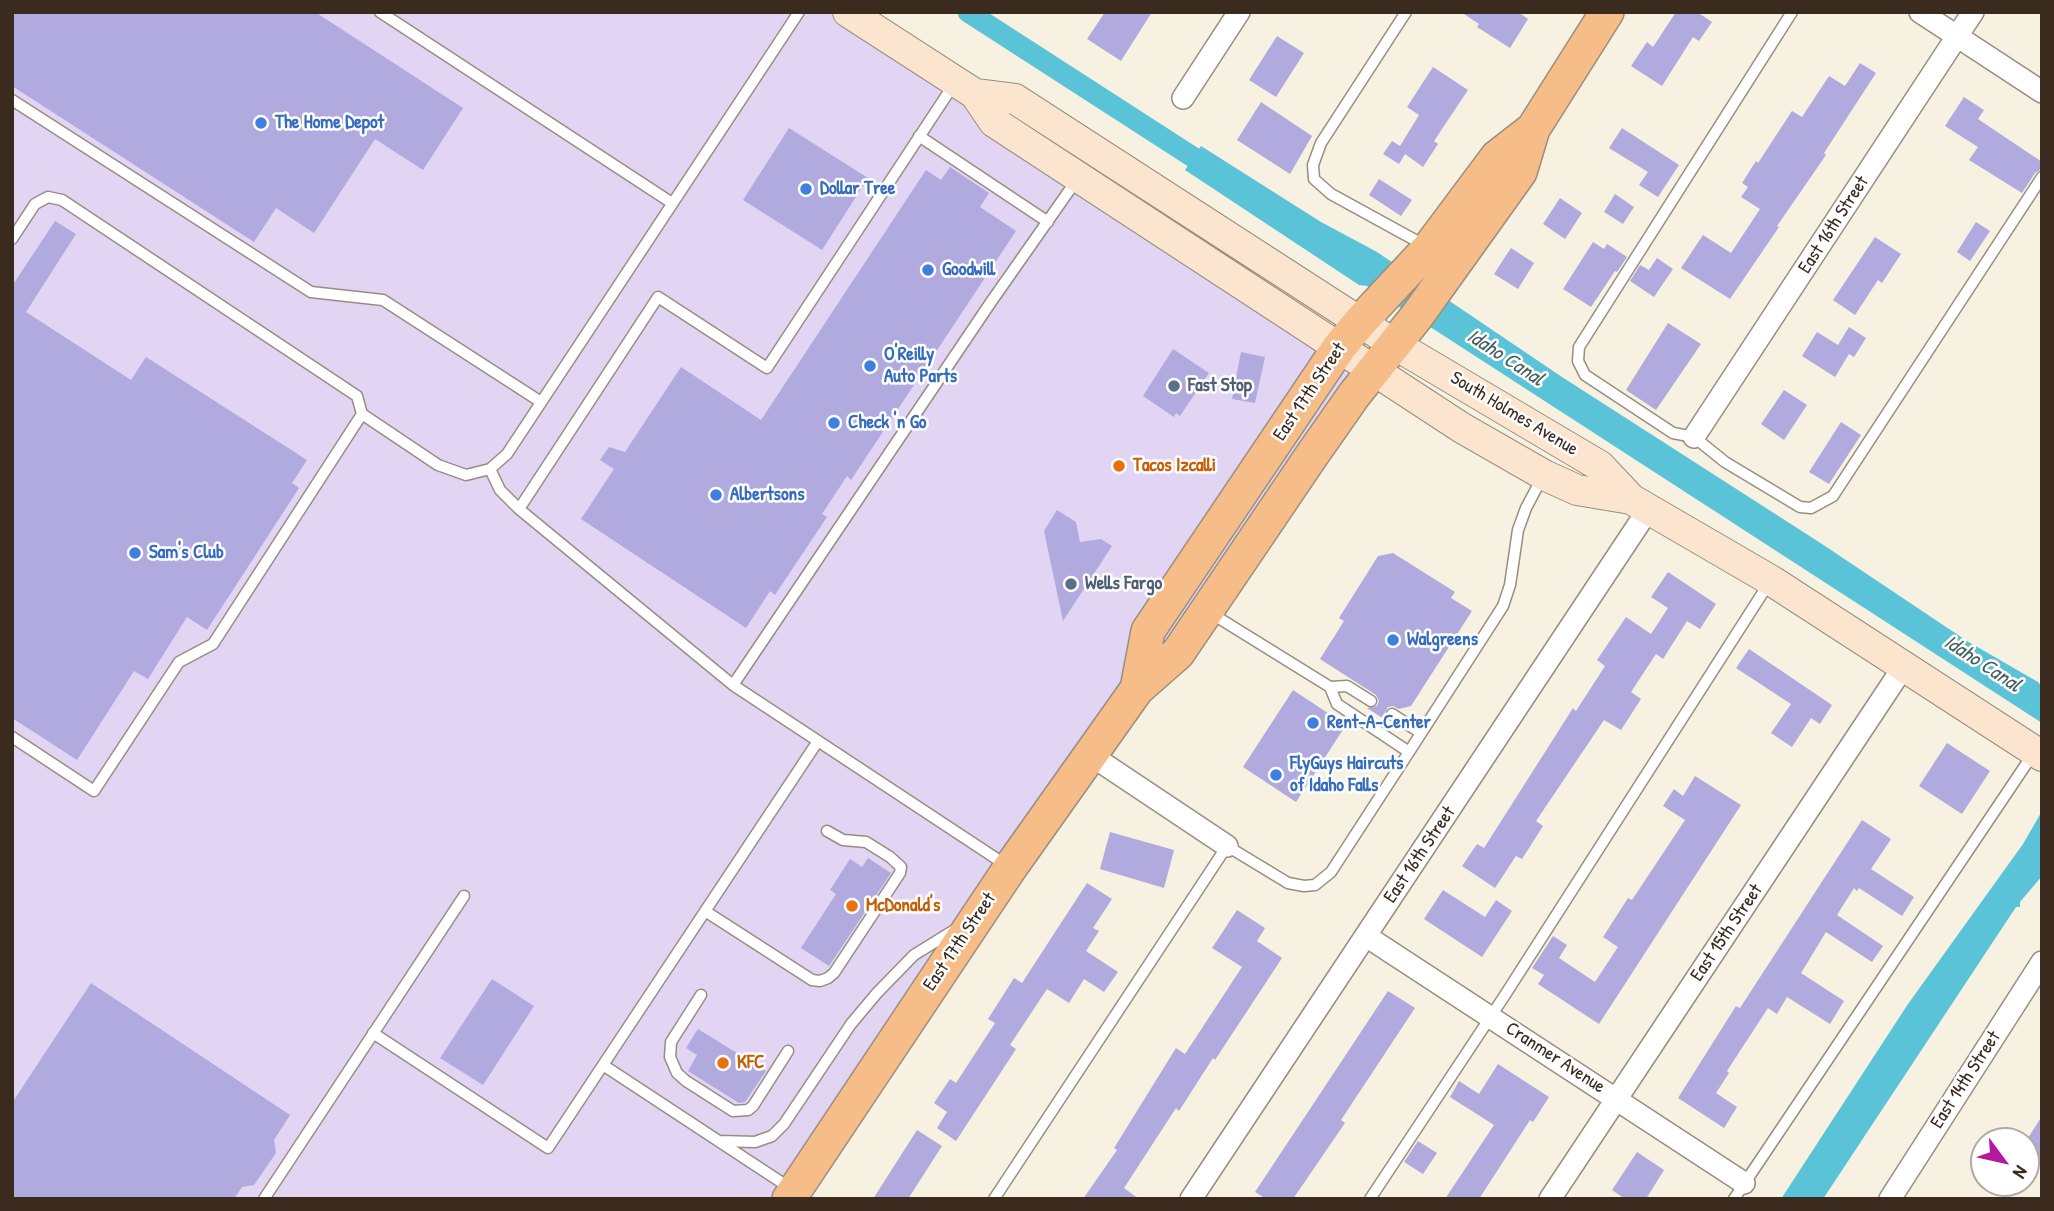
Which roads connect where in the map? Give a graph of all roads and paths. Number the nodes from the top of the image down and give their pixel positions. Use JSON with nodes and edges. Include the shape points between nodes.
{"nodes":[{"id":1,"x":380,"y":12,"type":"edge"},
{"id":2,"x":799,"y":12,"type":"edge"},
{"id":3,"x":848,"y":12,"type":"edge"},
{"id":4,"x":1238,"y":12,"type":"edge"},
{"id":5,"x":1406,"y":12,"type":"edge"},
{"id":6,"x":1607,"y":12,"type":"edge"},
{"id":7,"x":1792,"y":12,"type":"edge"},
{"id":8,"x":1920,"y":12,"type":"edge"},
{"id":9,"x":1973,"y":12,"type":"edge"},
{"id":10,"x":1957,"y":37,"type":"junction"},
{"id":11,"x":965,"y":88,"type":"junction"},
{"id":12,"x":2042,"y":92,"type":"edge"},
{"id":13,"x":1183,"y":98,"type":"dead end"},
{"id":14,"x":12,"y":100,"type":"edge"},
{"id":15,"x":919,"y":136,"type":"junction"},
{"id":16,"x":2042,"y":177,"type":"edge"},
{"id":17,"x":1078,"y":178,"type":"junction"},
{"id":18,"x":672,"y":203,"type":"junction"},
{"id":19,"x":1048,"y":222,"type":"junction"},
{"id":20,"x":12,"y":239,"type":"edge"},
{"id":21,"x":1428,"y":266,"type":"junction"},
{"id":22,"x":1369,"y":312,"type":"junction"},
{"id":23,"x":1394,"y":344,"type":"junction"},
{"id":24,"x":1338,"y":349,"type":"junction"},
{"id":25,"x":1373,"y":371,"type":"junction"},
{"id":26,"x":541,"y":402,"type":"junction"},
{"id":27,"x":362,"y":414,"type":"junction"},
{"id":28,"x":1695,"y":437,"type":"junction"},
{"id":29,"x":489,"y":469,"type":"junction"},
{"id":30,"x":1544,"y":475,"type":"junction"},
{"id":31,"x":1639,"y":505,"type":"junction"},
{"id":32,"x":519,"y":509,"type":"junction"},
{"id":33,"x":1771,"y":580,"type":"junction"},
{"id":34,"x":1207,"y":610,"type":"junction"},
{"id":35,"x":1904,"y":666,"type":"junction"},
{"id":36,"x":733,"y":685,"type":"junction"},
{"id":37,"x":1329,"y":687,"type":"junction"},
{"id":38,"x":1137,"y":689,"type":"junction"},
{"id":39,"x":1371,"y":701,"type":"dead end"},
{"id":40,"x":1392,"y":714,"type":"dead end"},
{"id":41,"x":1421,"y":733,"type":"junction"},
{"id":42,"x":12,"y":737,"type":"edge"},
{"id":43,"x":818,"y":741,"type":"junction"},
{"id":44,"x":1409,"y":752,"type":"junction"},
{"id":45,"x":2038,"y":753,"type":"edge"},
{"id":46,"x":1092,"y":756,"type":"junction"},
{"id":47,"x":827,"y":831,"type":"dead end"},
{"id":48,"x":1227,"y":846,"type":"junction"},
{"id":49,"x":1010,"y":868,"type":"junction"},
{"id":50,"x":464,"y":896,"type":"dead end"},
{"id":51,"x":705,"y":912,"type":"junction"},
{"id":52,"x":977,"y":917,"type":"junction"},
{"id":53,"x":1366,"y":936,"type":"junction"},
{"id":54,"x":2042,"y":962,"type":"edge"},
{"id":55,"x":701,"y":995,"type":"dead end"},
{"id":56,"x":1491,"y":1017,"type":"junction"},
{"id":57,"x":373,"y":1033,"type":"junction"},
{"id":58,"x":788,"y":1051,"type":"dead end"},
{"id":59,"x":603,"y":1065,"type":"junction"},
{"id":60,"x":1617,"y":1099,"type":"junction"},
{"id":61,"x":719,"y":1141,"type":"junction"},
{"id":62,"x":1739,"y":1191,"type":"edge"},
{"id":63,"x":792,"y":1195,"type":"edge"},
{"id":64,"x":264,"y":1199,"type":"edge"},
{"id":65,"x":994,"y":1199,"type":"edge"},
{"id":66,"x":1191,"y":1199,"type":"edge"},
{"id":67,"x":1370,"y":1199,"type":"edge"},
{"id":68,"x":1550,"y":1199,"type":"edge"},
{"id":69,"x":1890,"y":1199,"type":"edge"}],
"edges":[{"from":1,"to":18,"type":"lane"},
{"from":2,"to":18,"type":"lane"},
{"from":3,"to":11,"type":"main road","name":"South Holmes Avenue"},
{"from":4,"to":13,"type":"street"},
{"from":5,"to":21,"type":"lane","via":[[1321,143],[1313,165],[1314,179]]},
{"from":6,"to":21,"type":"main road","name":"East 17th Street","via":[[1533,129],[1497,157]]},
{"from":7,"to":28,"type":"lane","via":[[1579,347],[1578,361],[1585,375],[1673,433]]},
{"from":8,"to":10,"type":"street"},
{"from":9,"to":10,"type":"street","name":"East 16th Street"},
{"from":10,"to":12,"type":"street"},
{"from":10,"to":28,"type":"street","name":"East 16th Street"},
{"from":11,"to":15,"type":"lane"},
{"from":11,"to":17,"type":"main road","name":"South Holmes Avenue","via":[[993,122]]},
{"from":11,"to":22,"type":"main road","name":"South Holmes Avenue","via":[[1015,99]]},
{"from":14,"to":26,"type":"lane","via":[[311,292],[383,300]]},
{"from":15,"to":19,"type":"lane"},
{"from":15,"to":32,"type":"lane","via":[[767,368],[658,297]]},
{"from":16,"to":28,"type":"lane","via":[[1833,496],[1811,508],[1800,507],[1725,462]]},
{"from":17,"to":19,"type":"lane"},
{"from":17,"to":24,"type":"main road","name":"South Holmes Avenue"},
{"from":18,"to":26,"type":"lane"},
{"from":19,"to":36,"type":"lane"},
{"from":20,"to":27,"type":"lane","via":[[35,204],[48,197],[62,200],[357,396]]},
{"from":21,"to":22,"type":"main road","name":"East 17th Street"},
{"from":21,"to":23,"type":"main road","name":"East 17th Street","via":[[1417,316]]},
{"from":22,"to":23,"type":"main road","name":"South Holmes Avenue"},
{"from":22,"to":24,"type":"main road","name":"East 17th Street"},
{"from":23,"to":25,"type":"main road","name":"East 17th Street"},
{"from":23,"to":31,"type":"main road","name":"South Holmes Avenue","via":[[1600,466]]},
{"from":24,"to":25,"type":"main road","name":"South Holmes Avenue"},
{"from":24,"to":38,"type":"main road","name":"East 17th Street","via":[[1148,632]]},
{"from":25,"to":30,"type":"main road","name":"South Holmes Avenue"},
{"from":25,"to":34,"type":"main road","name":"East 17th Street"},
{"from":26,"to":29,"type":"lane","via":[[507,454]]},
{"from":27,"to":29,"type":"lane","via":[[438,465],[466,475]]},
{"from":27,"to":42,"type":"lane","via":[[213,644],[179,662],[94,791]]},
{"from":29,"to":32,"type":"lane","via":[[500,491]]},
{"from":30,"to":31,"type":"main road","name":"South Holmes Avenue","via":[[1587,493]]},
{"from":30,"to":41,"type":"lane","via":[[1518,530],[1503,606]]},
{"from":31,"to":33,"type":"main road","name":"South Holmes Avenue"},
{"from":31,"to":53,"type":"street","name":"East 16th Street"},
{"from":32,"to":36,"type":"lane"},
{"from":33,"to":35,"type":"main road","name":"South Holmes Avenue"},
{"from":33,"to":56,"type":"lane"},
{"from":34,"to":37,"type":"lane"},
{"from":34,"to":38,"type":"main road","name":"East 17th Street","via":[[1178,653]]},
{"from":35,"to":45,"type":"main road","name":"South Holmes Avenue"},
{"from":35,"to":60,"type":"street","name":"East 15th Street"},
{"from":36,"to":43,"type":"lane"},
{"from":37,"to":39,"type":"lane","via":[[1347,686]]},
{"from":37,"to":44,"type":"lane","via":[[1337,704]]},
{"from":38,"to":46,"type":"main road","name":"East 17th Street"},
{"from":40,"to":41,"type":"lane"},
{"from":41,"to":44,"type":"lane"},
{"from":43,"to":49,"type":"lane"},
{"from":43,"to":51,"type":"lane"},
{"from":44,"to":48,"type":"lane","via":[[1331,872],[1315,885],[1288,883]]},
{"from":45,"to":62,"type":"lane"},
{"from":46,"to":48,"type":"street"},
{"from":46,"to":49,"type":"main road","name":"East 17th Street"},
{"from":47,"to":51,"type":"lane","via":[[843,840],[866,842],[901,867],[828,978],[812,980]]},
{"from":48,"to":65,"type":"lane"},
{"from":49,"to":52,"type":"main road","name":"East 17th Street"},
{"from":50,"to":57,"type":"lane"},
{"from":51,"to":59,"type":"lane"},
{"from":52,"to":61,"type":"lane","via":[[914,955],[877,993],[772,1136],[755,1142]]},
{"from":52,"to":63,"type":"main road","name":"East 17th Street"},
{"from":53,"to":56,"type":"street","name":"Cranmer Avenue"},
{"from":53,"to":66,"type":"street","name":"East 16th Street"},
{"from":54,"to":69,"type":"street","name":"East 14th Street"},
{"from":55,"to":58,"type":"lane","via":[[671,1042],[670,1057],[686,1082],[740,1113],[753,1106]]},
{"from":56,"to":60,"type":"street","name":"Cranmer Avenue"},
{"from":56,"to":67,"type":"lane"},
{"from":57,"to":59,"type":"lane","via":[[548,1149]]},
{"from":57,"to":64,"type":"lane"},
{"from":59,"to":61,"type":"lane"},
{"from":60,"to":62,"type":"street","name":"Cranmer Avenue"},
{"from":60,"to":68,"type":"street","name":"East 15th Street"},
{"from":61,"to":63,"type":"lane"}]}
